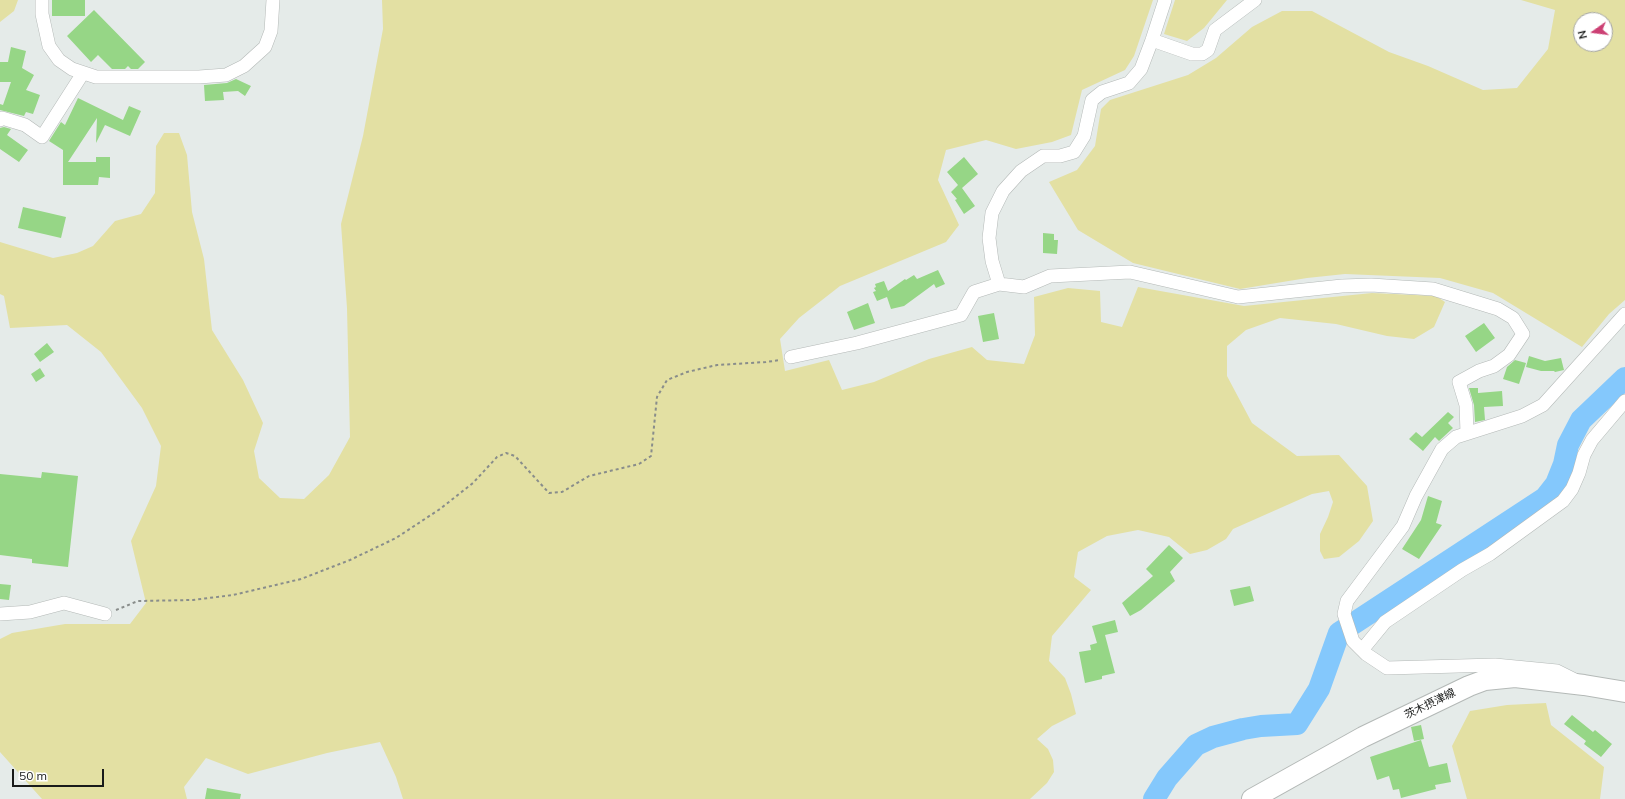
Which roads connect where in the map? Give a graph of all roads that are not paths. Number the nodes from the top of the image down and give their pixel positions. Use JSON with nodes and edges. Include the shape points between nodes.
{"nodes":[{"id":1,"x":42,"y":0,"type":"edge"},
{"id":2,"x":272,"y":0,"type":"edge"},
{"id":3,"x":1165,"y":0,"type":"edge"},
{"id":4,"x":1255,"y":0,"type":"edge"},
{"id":5,"x":1152,"y":40,"type":"junction"},
{"id":6,"x":83,"y":73,"type":"junction"},
{"id":7,"x":0,"y":120,"type":"edge"},
{"id":8,"x":999,"y":284,"type":"junction"},
{"id":9,"x":1625,"y":314,"type":"edge"},
{"id":10,"x":791,"y":358,"type":"road end"},
{"id":11,"x":1625,"y":401,"type":"edge"},
{"id":12,"x":1467,"y":432,"type":"junction"},
{"id":13,"x":0,"y":614,"type":"edge"},
{"id":14,"x":105,"y":614,"type":"road end"},
{"id":15,"x":1357,"y":646,"type":"junction"},
{"id":16,"x":1584,"y":685,"type":"junction"},
{"id":17,"x":1625,"y":692,"type":"edge"},
{"id":18,"x":1252,"y":799,"type":"edge"}],
"edges":[{"from":1,"to":6,"type":"street","via":[[42,14],[49,46],[59,60]]},
{"from":2,"to":6,"type":"street","via":[[271,31],[265,47],[244,66],[226,75],[96,77]]},
{"from":3,"to":5,"type":"street"},
{"from":4,"to":5,"type":"street","via":[[1215,30],[1208,50],[1202,54],[1192,54]]},
{"from":5,"to":8,"type":"street","via":[[1141,69],[1129,82],[1102,92],[1092,100],[1084,136],[1074,152],[1060,156],[1044,156],[1021,171],[1003,191],[992,213],[989,238]]},
{"from":6,"to":7,"type":"street","via":[[42,137],[25,124],[2,118]]},
{"from":8,"to":10,"type":"street","via":[[974,292],[961,315]]},
{"from":8,"to":12,"type":"street","via":[[1024,287],[1050,276],[1130,272],[1238,297],[1371,285],[1433,289],[1498,309],[1513,318],[1523,334],[1509,356],[1459,382],[1466,405]]},
{"from":9,"to":12,"type":"street","via":[[1543,405],[1522,416]]},
{"from":11,"to":15,"type":"street","via":[[1592,440],[1572,489],[1563,501],[1490,554],[1385,622]]},
{"from":12,"to":15,"type":"street","via":[[1456,437],[1442,449],[1403,526],[1347,601],[1344,614]]},
{"from":13,"to":14,"type":"street","via":[[30,612],[64,602]]},
{"from":15,"to":16,"type":"street","via":[[1388,668],[1495,665],[1557,671]]},
{"from":16,"to":17,"type":"main road","name":"茨木摂津線"},
{"from":16,"to":18,"type":"main road","name":"茨木摂津線","via":[[1515,677],[1485,680],[1363,737]]}]}
